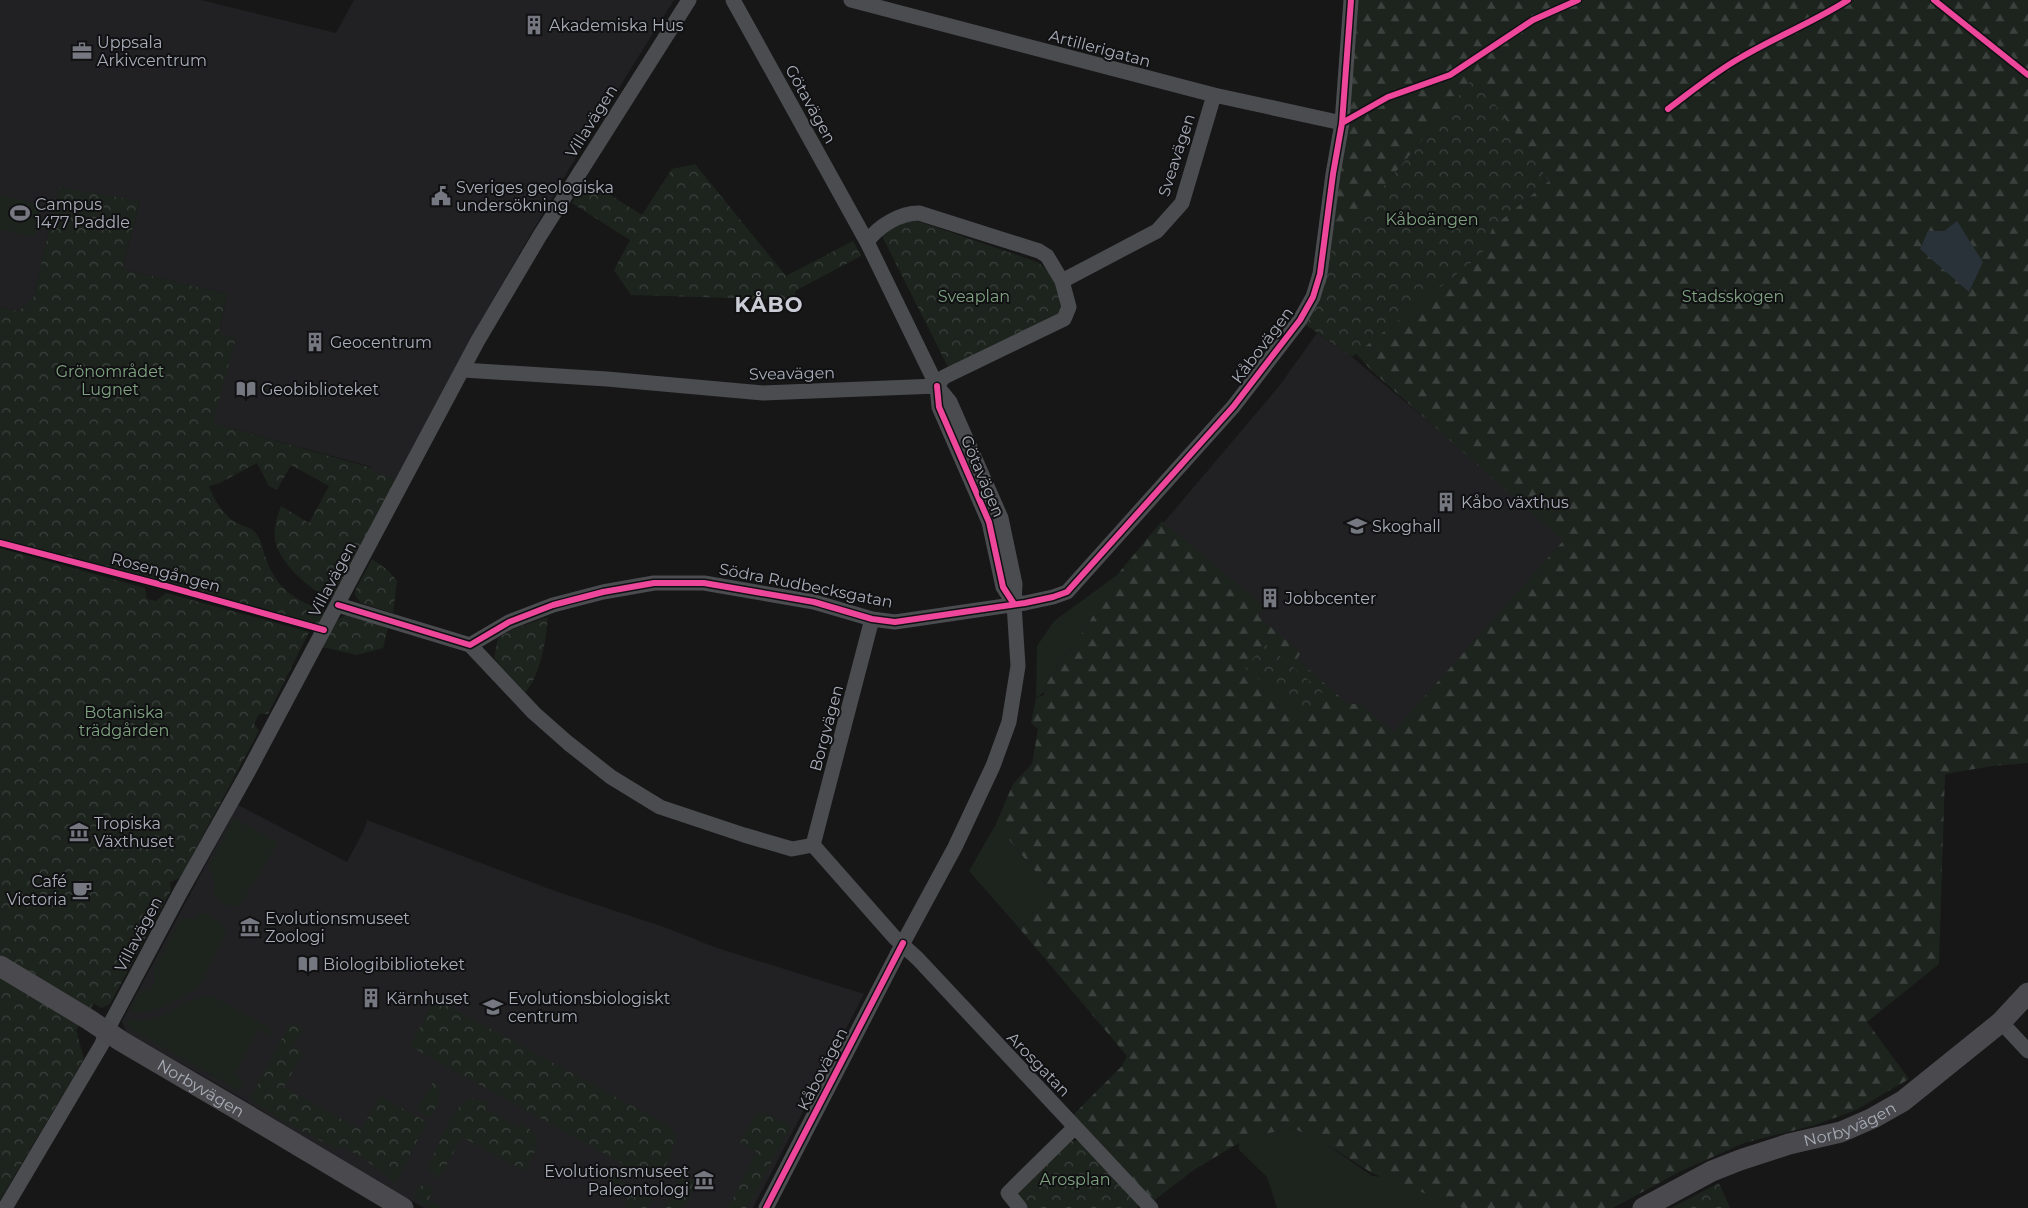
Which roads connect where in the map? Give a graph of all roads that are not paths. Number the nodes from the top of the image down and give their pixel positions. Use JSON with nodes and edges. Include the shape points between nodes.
{"nodes":[{"id":1,"x":688,"y":0,"type":"edge"},
{"id":2,"x":733,"y":0,"type":"edge"},
{"id":3,"x":851,"y":0,"type":"edge"},
{"id":4,"x":1351,"y":0,"type":"edge"},
{"id":5,"x":1214,"y":95,"type":"junction"},
{"id":6,"x":1342,"y":123,"type":"junction"},
{"id":7,"x":868,"y":242,"type":"junction"},
{"id":8,"x":1062,"y":281,"type":"junction"},
{"id":9,"x":463,"y":370,"type":"junction"},
{"id":10,"x":936,"y":386,"type":"junction"},
{"id":11,"x":338,"y":604,"type":"junction"},
{"id":12,"x":1014,"y":604,"type":"junction"},
{"id":13,"x":872,"y":618,"type":"junction"},
{"id":14,"x":470,"y":645,"type":"junction"},
{"id":15,"x":813,"y":845,"type":"junction"},
{"id":16,"x":903,"y":943,"type":"junction"},
{"id":17,"x":0,"y":966,"type":"edge"},
{"id":18,"x":2028,"y":993,"type":"edge"},
{"id":19,"x":2001,"y":1022,"type":"junction"},
{"id":20,"x":106,"y":1032,"type":"junction"},
{"id":21,"x":2028,"y":1051,"type":"edge"},
{"id":22,"x":1075,"y":1127,"type":"junction"},
{"id":23,"x":397,"y":1206,"type":"edge"},
{"id":24,"x":5,"y":1208,"type":"edge"},
{"id":25,"x":766,"y":1208,"type":"edge"},
{"id":26,"x":1020,"y":1208,"type":"edge"},
{"id":27,"x":1150,"y":1208,"type":"edge"},
{"id":28,"x":1643,"y":1208,"type":"edge"}],
"edges":[{"from":1,"to":9,"type":"street","name":"Villavägen","via":[[539,236]]},
{"from":2,"to":7,"type":"street","name":"Götavägen"},
{"from":3,"to":5,"type":"street","name":"Artillerigatan"},
{"from":4,"to":6,"type":"street","name":"Kåbovägen"},
{"from":5,"to":6,"type":"street","name":"Artillerigatan"},
{"from":5,"to":8,"type":"street","name":"Sveavägen","via":[[1182,204],[1157,232]]},
{"from":6,"to":12,"type":"street","name":"Kåbovägen","via":[[1332,174],[1320,274],[1313,298],[1300,320],[1211,432],[1067,592]]},
{"from":7,"to":8,"type":"street","via":[[873,234],[899,216],[919,214],[1039,251],[1047,256]]},
{"from":7,"to":10,"type":"street","name":"Götavägen"},
{"from":8,"to":10,"type":"street","via":[[1070,307],[1064,319],[944,377]]},
{"from":9,"to":10,"type":"street","name":"Sveavägen","via":[[607,379],[763,394]]},
{"from":9,"to":11,"type":"street","name":"Villavägen"},
{"from":10,"to":12,"type":"street","name":"Götavägen","via":[[939,407],[989,522],[1003,587]]},
{"from":11,"to":14,"type":"street"},
{"from":11,"to":20,"type":"street","name":"Villavägen"},
{"from":12,"to":13,"type":"street","name":"Södra Rudbecksgatan","via":[[895,622]]},
{"from":12,"to":16,"type":"street","name":"Kåbovägen","via":[[1018,666],[1009,722],[979,798]]},
{"from":13,"to":14,"type":"street","name":"Södra Rudbecksgatan","via":[[814,602],[738,588],[704,583],[654,583],[602,592],[552,606],[510,622]]},
{"from":13,"to":15,"type":"street","name":"Borgvägen"},
{"from":14,"to":15,"type":"street","via":[[534,713],[568,743],[611,777],[660,807],[792,849]]},
{"from":15,"to":16,"type":"street","name":"Arosgatan","via":[[895,938]]},
{"from":16,"to":22,"type":"street","name":"Arosgatan"},
{"from":16,"to":25,"type":"street","name":"Kåbovägen"},
{"from":17,"to":20,"type":"street","name":"Norbyvägen"},
{"from":18,"to":19,"type":"street","name":"Norbyvägen"},
{"from":19,"to":21,"type":"street"},
{"from":19,"to":28,"type":"street","name":"Norbyvägen","via":[[1903,1101],[1873,1118],[1841,1132],[1740,1160]]},
{"from":20,"to":23,"type":"street","name":"Norbyvägen"},
{"from":20,"to":24,"type":"street","name":"Villavägen","via":[[102,1044]]},
{"from":22,"to":26,"type":"street","via":[[1008,1193]]},
{"from":22,"to":27,"type":"street","name":"Arosgatan"}]}
